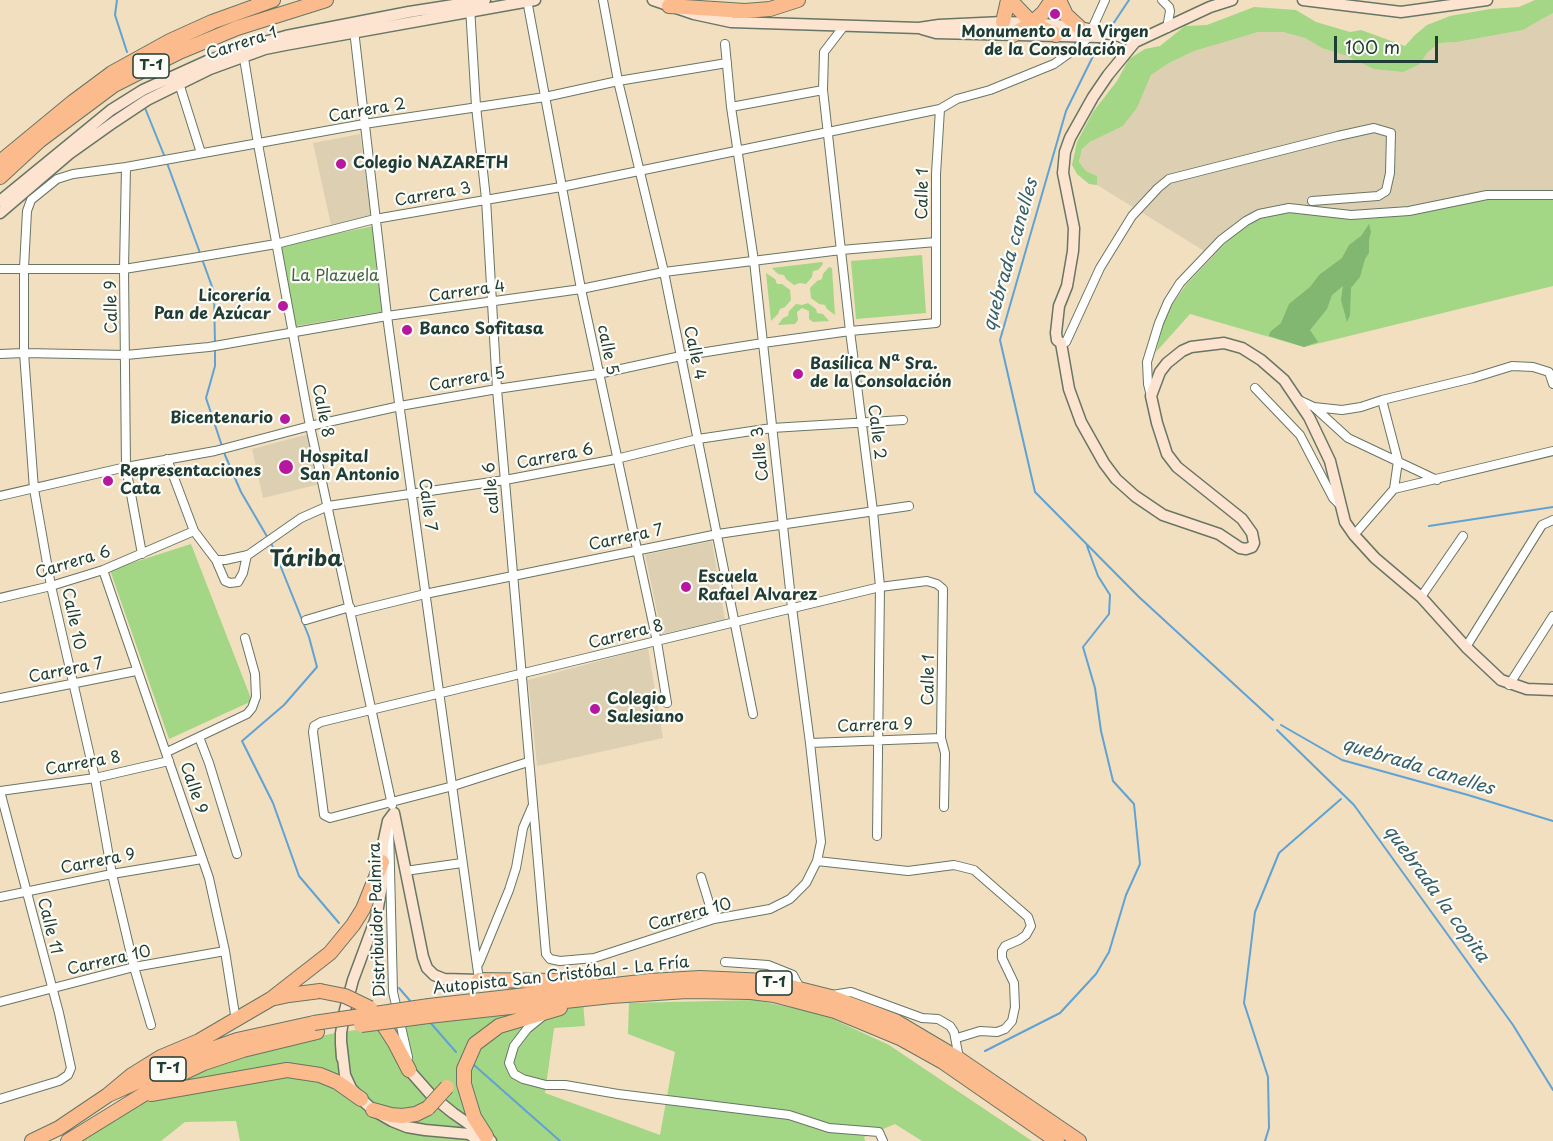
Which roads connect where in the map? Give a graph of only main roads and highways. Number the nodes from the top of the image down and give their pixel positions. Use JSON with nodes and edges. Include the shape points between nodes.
{"nodes":[{"id":1,"x":273,"y":0,"type":"edge"},
{"id":2,"x":326,"y":0,"type":"edge"},
{"id":3,"x":798,"y":0,"type":"edge"},
{"id":4,"x":1009,"y":0,"type":"edge"},
{"id":5,"x":1052,"y":0,"type":"edge"},
{"id":6,"x":1059,"y":0,"type":"edge"},
{"id":7,"x":669,"y":6,"type":"road end"},
{"id":8,"x":1003,"y":22,"type":"road end"},
{"id":9,"x":1032,"y":23,"type":"junction"},
{"id":10,"x":1091,"y":32,"type":"road end"},
{"id":11,"x":1013,"y":35,"type":"road end"},
{"id":12,"x":1056,"y":36,"type":"road end"},
{"id":13,"x":0,"y":162,"type":"edge"},
{"id":14,"x":0,"y":177,"type":"edge"},
{"id":15,"x":382,"y":862,"type":"road end"},
{"id":16,"x":478,"y":973,"type":"road end"},
{"id":17,"x":650,"y":981,"type":"junction"},
{"id":18,"x":611,"y":996,"type":"junction"},
{"id":19,"x":271,"y":999,"type":"junction"},
{"id":20,"x":429,"y":1011,"type":"junction"},
{"id":21,"x":316,"y":1027,"type":"junction"},
{"id":22,"x":475,"y":1044,"type":"junction"},
{"id":23,"x":409,"y":1070,"type":"road end"},
{"id":24,"x":108,"y":1095,"type":"junction"},
{"id":25,"x":143,"y":1096,"type":"junction"},
{"id":26,"x":361,"y":1099,"type":"road end"},
{"id":27,"x":373,"y":1110,"type":"road end"},
{"id":28,"x":485,"y":1139,"type":"edge"},
{"id":29,"x":32,"y":1141,"type":"edge"},
{"id":30,"x":68,"y":1141,"type":"edge"},
{"id":31,"x":1057,"y":1141,"type":"edge"},
{"id":32,"x":1079,"y":1141,"type":"edge"}],
"edges":[{"from":1,"to":13,"type":"highway","number":"T-1","via":[[170,41],[112,73]]},
{"from":2,"to":14,"type":"highway","number":"T-1","via":[[237,28],[114,85],[39,141]]},
{"from":3,"to":7,"type":"highway","via":[[770,9],[746,11]]},
{"from":4,"to":8,"type":"highway"},
{"from":4,"to":9,"type":"highway"},
{"from":5,"to":9,"type":"highway"},
{"from":6,"to":10,"type":"highway","via":[[1066,15]]},
{"from":9,"to":11,"type":"highway"},
{"from":9,"to":12,"type":"highway"},
{"from":15,"to":19,"type":"highway","via":[[363,909],[341,940]]},
{"from":16,"to":17,"type":"highway","via":[[556,981]]},
{"from":17,"to":20,"type":"highway","name":"Autopista San Cristóbal - La Fría","number":"T-1"},
{"from":17,"to":32,"type":"highway","name":"Autopista San Cristóbal - La Fría","number":"T-1","via":[[767,981],[864,1008],[959,1059]]},
{"from":18,"to":20,"type":"highway","name":"Autopista San Cristóbal - La Fría","number":"T-1"},
{"from":18,"to":22,"type":"highway","via":[[499,1026]]},
{"from":18,"to":31,"type":"highway","name":"Autopista San Cristóbal - La Fría","number":"T-1","via":[[751,992],[835,1011],[926,1053]]},
{"from":19,"to":23,"type":"highway","bridge":true,"via":[[320,992],[345,996],[370,1008],[383,1023]]},
{"from":19,"to":24,"type":"highway","via":[[199,1041],[161,1057]]},
{"from":20,"to":21,"type":"highway","name":"Autopista San Cristóbal - La Fría","number":"T-1","bridge":true},
{"from":21,"to":24,"type":"highway","name":"Autopista San Cristóbal - La Fría","number":"T-1","via":[[237,1040]]},
{"from":21,"to":25,"type":"highway","name":"Autopista San Cristóbal - La Fría","number":"T-1","via":[[204,1063]]},
{"from":22,"to":27,"type":"highway","bridge":true,"via":[[428,1108],[402,1116]]},
{"from":22,"to":28,"type":"highway","via":[[464,1069],[464,1084]]},
{"from":24,"to":29,"type":"highway","name":"Autopista San Cristóbal - La Fría","number":"T-1"},
{"from":25,"to":26,"type":"highway","via":[[287,1070],[320,1075]]},
{"from":25,"to":30,"type":"highway","name":"Autopista San Cristóbal - La Fría","number":"T-1"}]}
